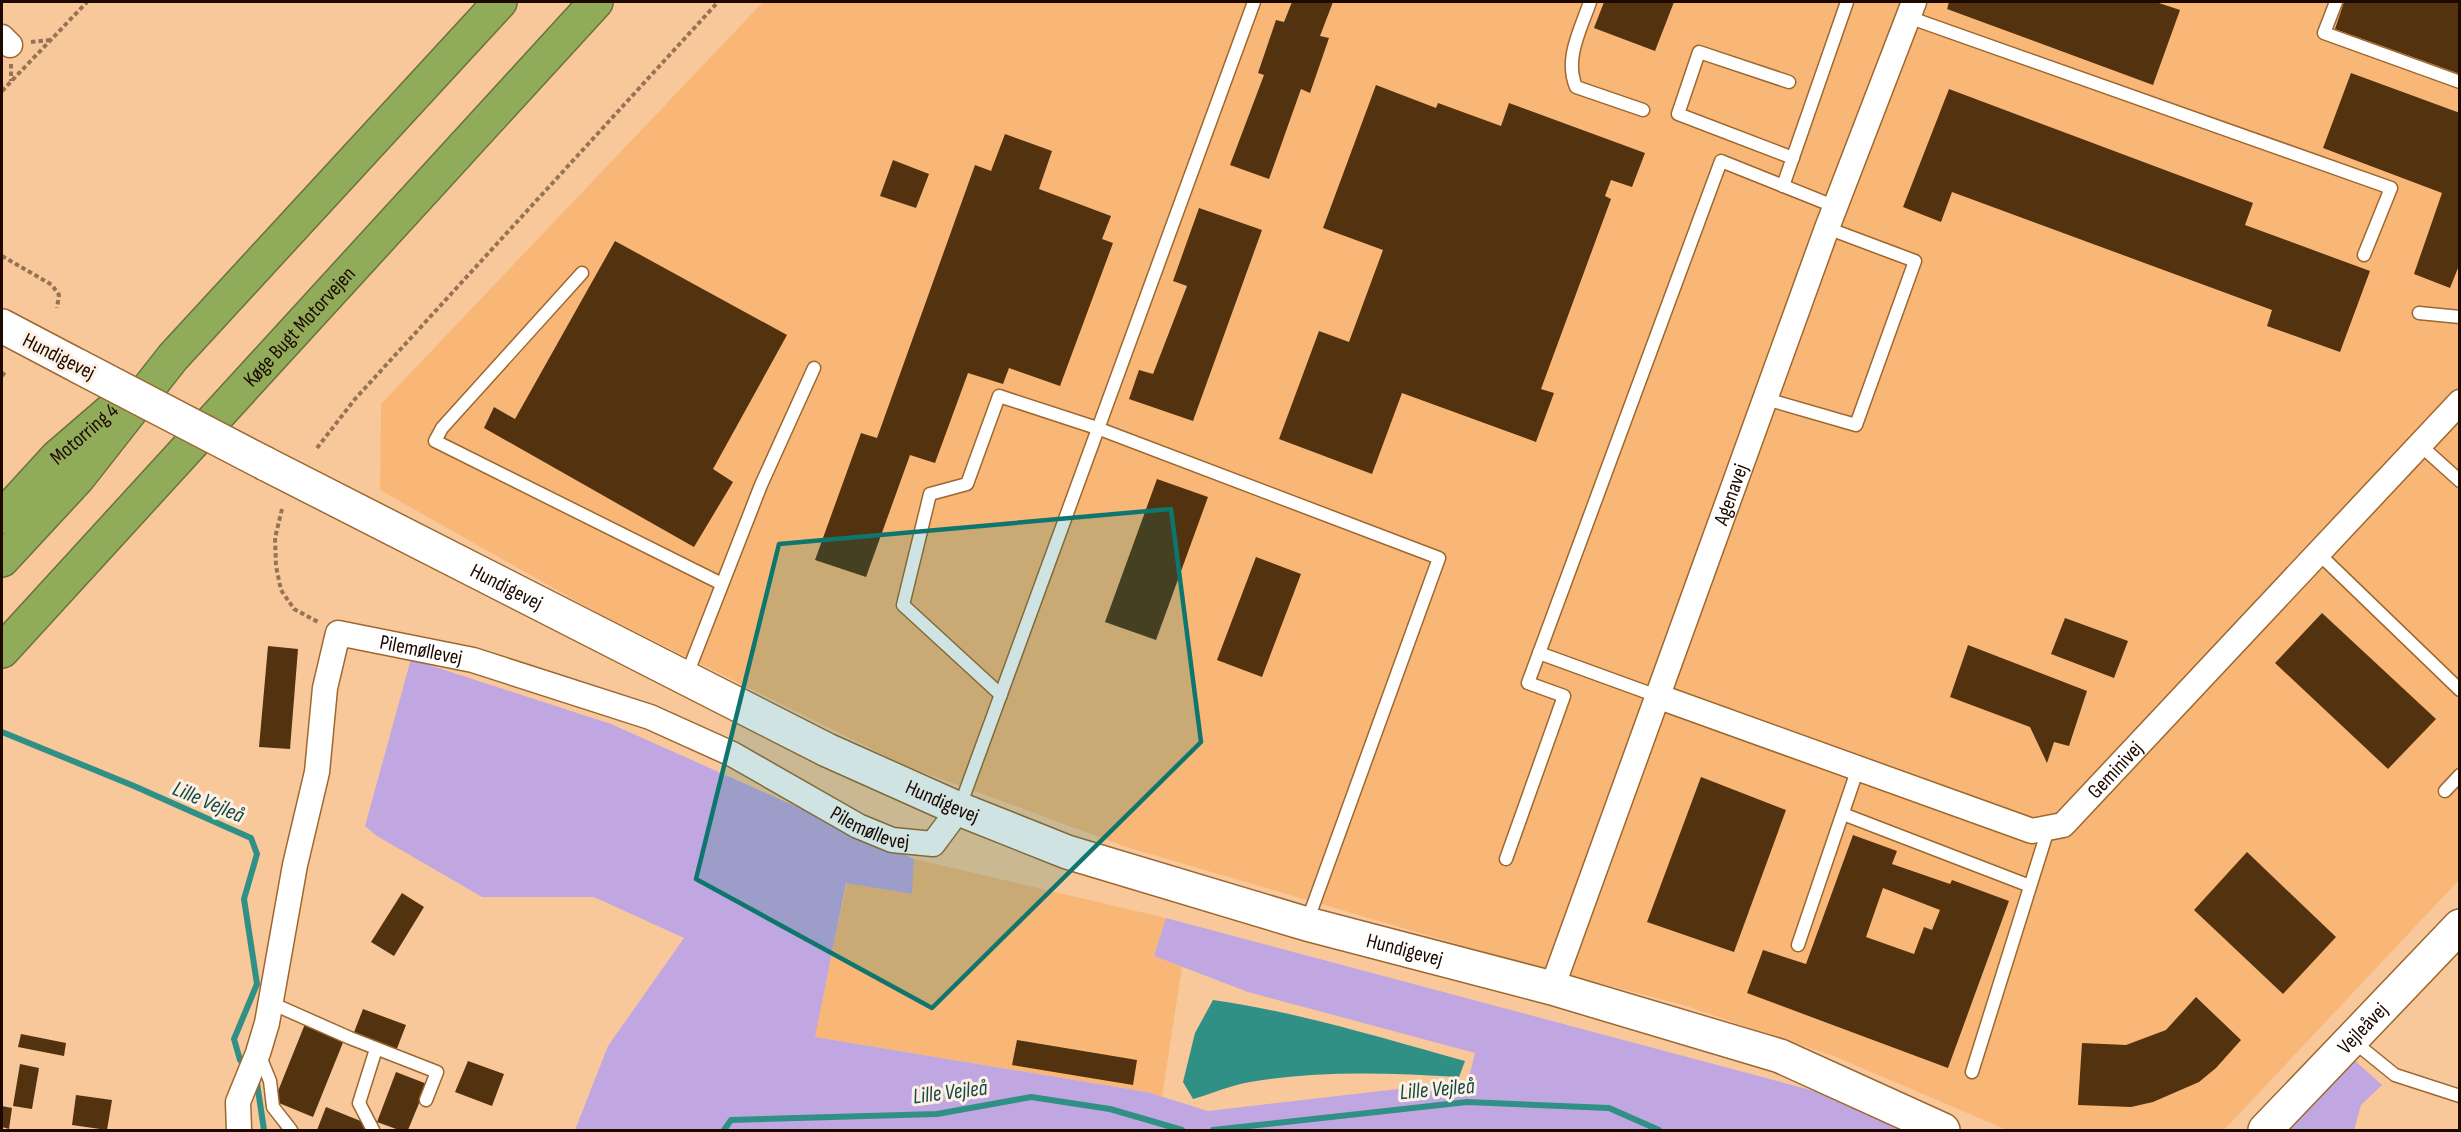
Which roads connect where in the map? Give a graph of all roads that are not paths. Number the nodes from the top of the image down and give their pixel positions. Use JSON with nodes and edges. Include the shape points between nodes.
{"nodes":[{"id":1,"x":500,"y":2,"type":"edge"},
{"id":2,"x":596,"y":2,"type":"edge"},
{"id":3,"x":1254,"y":2,"type":"edge"},
{"id":4,"x":1590,"y":2,"type":"edge"},
{"id":5,"x":1847,"y":2,"type":"edge"},
{"id":6,"x":2336,"y":2,"type":"edge"},
{"id":7,"x":1911,"y":9,"type":"edge"},
{"id":8,"x":1789,"y":82,"type":"dead end"},
{"id":9,"x":2460,"y":82,"type":"edge"},
{"id":10,"x":1643,"y":110,"type":"dead end"},
{"id":11,"x":1793,"y":158,"type":"junction"},
{"id":12,"x":1784,"y":186,"type":"junction"},
{"id":13,"x":1832,"y":218,"type":"junction"},
{"id":14,"x":2364,"y":255,"type":"dead end"},
{"id":15,"x":582,"y":273,"type":"dead end"},
{"id":16,"x":2419,"y":314,"type":"dead end"},
{"id":17,"x":2460,"y":317,"type":"edge"},
{"id":18,"x":2,"y":326,"type":"edge"},
{"id":19,"x":173,"y":357,"type":"junction"},
{"id":20,"x":814,"y":368,"type":"dead end"},
{"id":21,"x":1766,"y":399,"type":"junction"},
{"id":22,"x":2460,"y":402,"type":"edge"},
{"id":23,"x":1096,"y":428,"type":"junction"},
{"id":24,"x":2420,"y":445,"type":"junction"},
{"id":25,"x":2460,"y":482,"type":"edge"},
{"id":26,"x":2,"y":517,"type":"edge"},
{"id":27,"x":2318,"y":553,"type":"junction"},
{"id":28,"x":2,"y":560,"type":"edge"},
{"id":29,"x":722,"y":584,"type":"junction"},
{"id":30,"x":2,"y":651,"type":"edge"},
{"id":31,"x":1539,"y":653,"type":"junction"},
{"id":32,"x":686,"y":678,"type":"junction"},
{"id":33,"x":2460,"y":690,"type":"edge"},
{"id":34,"x":1001,"y":695,"type":"junction"},
{"id":35,"x":1658,"y":696,"type":"junction"},
{"id":36,"x":1858,"y":768,"type":"junction"},
{"id":37,"x":2460,"y":775,"type":"edge"},
{"id":38,"x":2445,"y":791,"type":"dead end"},
{"id":39,"x":959,"y":809,"type":"junction"},
{"id":40,"x":1843,"y":814,"type":"junction"},
{"id":41,"x":2046,"y":828,"type":"junction"},
{"id":42,"x":1506,"y":859,"type":"dead end"},
{"id":43,"x":2030,"y":886,"type":"junction"},
{"id":44,"x":1306,"y":924,"type":"junction"},
{"id":45,"x":2460,"y":926,"type":"edge"},
{"id":46,"x":1798,"y":945,"type":"dead end"},
{"id":47,"x":1552,"y":988,"type":"junction"},
{"id":48,"x":271,"y":1003,"type":"junction"},
{"id":49,"x":2352,"y":1040,"type":"junction"},
{"id":50,"x":376,"y":1049,"type":"junction"},
{"id":51,"x":258,"y":1053,"type":"junction"},
{"id":52,"x":1972,"y":1072,"type":"dead end"},
{"id":53,"x":2460,"y":1096,"type":"edge"},
{"id":54,"x":426,"y":1100,"type":"dead end"},
{"id":55,"x":239,"y":1131,"type":"edge"},
{"id":56,"x":291,"y":1131,"type":"edge"},
{"id":57,"x":373,"y":1131,"type":"edge"},
{"id":58,"x":1943,"y":1131,"type":"edge"},
{"id":59,"x":2265,"y":1131,"type":"edge"}],
"edges":[{"from":1,"to":19,"type":"highway"},
{"from":2,"to":30,"type":"highway","name":"Køge Bugt Motorvejen"},
{"from":3,"to":23,"type":"lane"},
{"from":4,"to":10,"type":"lane","via":[[1572,55],[1576,87]]},
{"from":5,"to":11,"type":"lane"},
{"from":6,"to":9,"type":"lane","via":[[2324,33]]},
{"from":7,"to":13,"type":"street","name":"Agenavej"},
{"from":7,"to":14,"type":"lane","via":[[2391,188]]},
{"from":8,"to":11,"type":"lane","via":[[1699,52],[1678,114]]},
{"from":11,"to":12,"type":"lane"},
{"from":12,"to":13,"type":"lane"},
{"from":12,"to":31,"type":"lane","via":[[1721,161]]},
{"from":13,"to":21,"type":"street","name":"Agenavej"},
{"from":13,"to":21,"type":"lane","via":[[1915,261],[1856,425]]},
{"from":15,"to":29,"type":"lane","via":[[442,428],[435,441]]},
{"from":16,"to":17,"type":"lane"},
{"from":18,"to":32,"type":"street","name":"Hundigevej","bridge":true},
{"from":19,"to":26,"type":"highway","name":"Motorring 4","via":[[57,457]]},
{"from":19,"to":28,"type":"highway","via":[[78,478]]},
{"from":20,"to":29,"type":"lane"},
{"from":21,"to":35,"type":"street","name":"Agenavej"},
{"from":22,"to":24,"type":"street","name":"Geminivej"},
{"from":23,"to":34,"type":"lane"},
{"from":23,"to":34,"type":"lane","via":[[999,396],[967,484],[930,494],[903,605]]},
{"from":23,"to":44,"type":"lane","via":[[1439,558]]},
{"from":24,"to":25,"type":"lane"},
{"from":24,"to":27,"type":"street","name":"Geminivej"},
{"from":27,"to":33,"type":"lane"},
{"from":27,"to":41,"type":"street","name":"Geminivej","via":[[2063,825]]},
{"from":29,"to":32,"type":"lane"},
{"from":31,"to":35,"type":"lane"},
{"from":31,"to":42,"type":"lane","via":[[1528,683],[1564,696]]},
{"from":32,"to":39,"type":"street","name":"Hundigevej","via":[[826,750]]},
{"from":34,"to":39,"type":"lane"},
{"from":35,"to":36,"type":"street"},
{"from":35,"to":47,"type":"street","name":"Agenavej"},
{"from":36,"to":40,"type":"lane"},
{"from":36,"to":41,"type":"street","via":[[2032,831]]},
{"from":37,"to":38,"type":"lane"},
{"from":39,"to":44,"type":"street","name":"Hundigevej","via":[[1067,852]]},
{"from":39,"to":48,"type":"street","name":"Pilemøllevej","via":[[933,844],[892,840],[858,826],[732,754],[650,717],[473,660],[338,633],[325,688],[317,772],[295,865]]},
{"from":40,"to":43,"type":"lane"},
{"from":40,"to":46,"type":"lane"},
{"from":41,"to":43,"type":"lane"},
{"from":43,"to":52,"type":"lane"},
{"from":44,"to":47,"type":"street","name":"Hundigevej"},
{"from":45,"to":49,"type":"street","name":"Vejleåvej"},
{"from":47,"to":58,"type":"street","name":"Hundigevej","via":[[1780,1056]]},
{"from":48,"to":50,"type":"lane"},
{"from":48,"to":51,"type":"street"},
{"from":49,"to":53,"type":"lane","via":[[2395,1075]]},
{"from":49,"to":59,"type":"street","name":"Vejleåvej"},
{"from":50,"to":54,"type":"lane","via":[[437,1072]]},
{"from":50,"to":57,"type":"lane","via":[[359,1103]]},
{"from":51,"to":55,"type":"street","via":[[238,1102]]},
{"from":51,"to":56,"type":"lane","via":[[270,1081],[273,1107]]}]}
